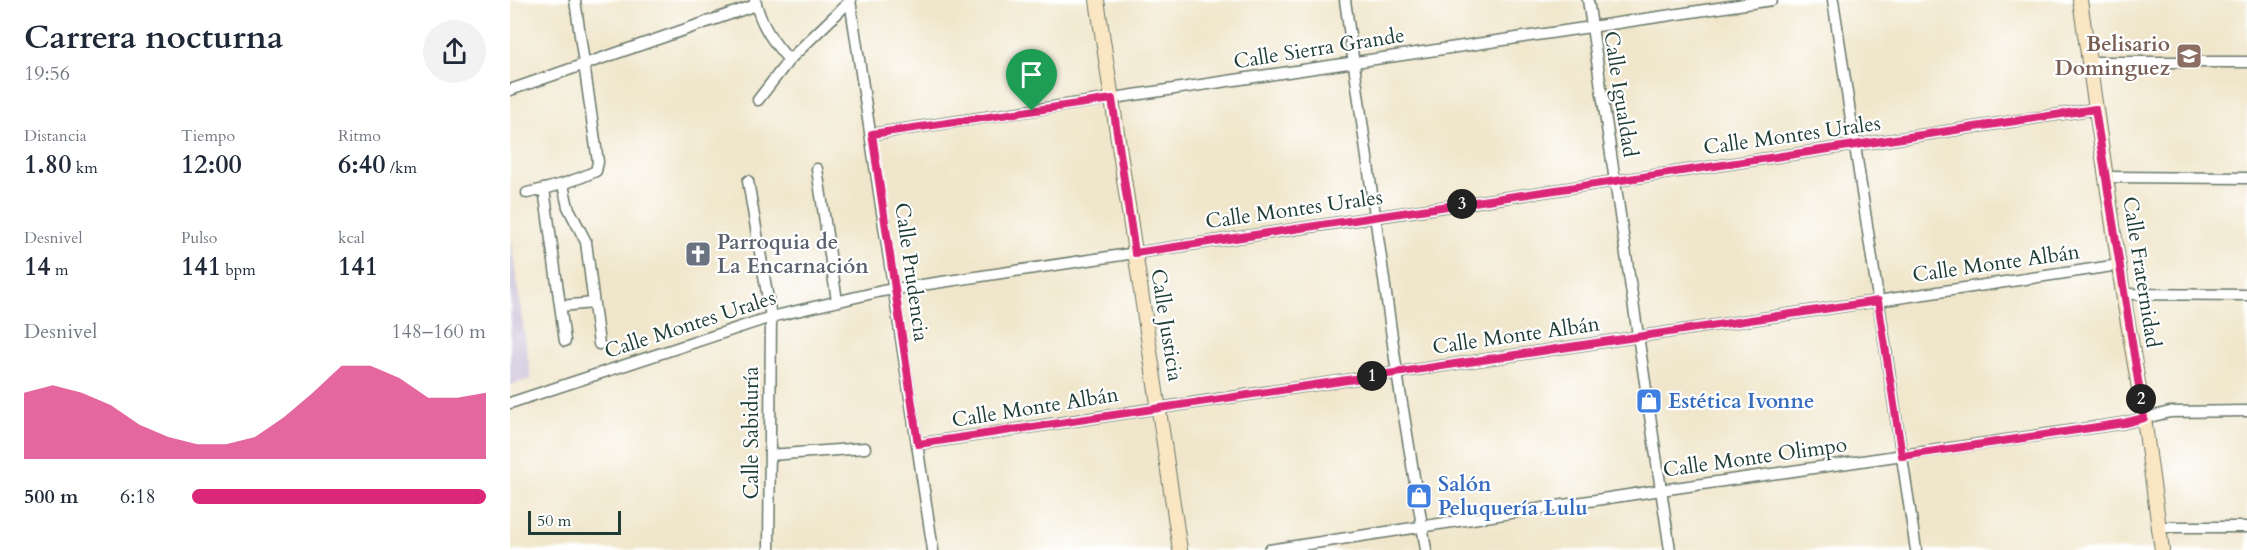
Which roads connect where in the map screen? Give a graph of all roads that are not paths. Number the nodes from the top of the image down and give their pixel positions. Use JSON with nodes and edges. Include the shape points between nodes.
{"nodes":[{"id":1,"x":575,"y":0,"type":"edge"},
{"id":2,"x":851,"y":0,"type":"edge"},
{"id":3,"x":1096,"y":0,"type":"edge"},
{"id":4,"x":1345,"y":0,"type":"edge"},
{"id":5,"x":1587,"y":0,"type":"edge"},
{"id":6,"x":1772,"y":0,"type":"edge"},
{"id":7,"x":1833,"y":0,"type":"edge"},
{"id":8,"x":2080,"y":0,"type":"edge"},
{"id":9,"x":756,"y":2,"type":"edge"},
{"id":10,"x":1591,"y":26,"type":"junction"},
{"id":11,"x":789,"y":60,"type":"junction"},
{"id":12,"x":2089,"y":62,"type":"junction"},
{"id":13,"x":2247,"y":62,"type":"edge"},
{"id":14,"x":1355,"y":63,"type":"junction"},
{"id":15,"x":583,"y":65,"type":"junction"},
{"id":16,"x":510,"y":90,"type":"edge"},
{"id":17,"x":1112,"y":99,"type":"junction"},
{"id":18,"x":758,"y":100,"type":"dead end"},
{"id":19,"x":2095,"y":109,"type":"junction"},
{"id":20,"x":872,"y":134,"type":"junction"},
{"id":21,"x":1855,"y":146,"type":"junction"},
{"id":22,"x":817,"y":169,"type":"dead end"},
{"id":23,"x":2106,"y":177,"type":"junction"},
{"id":24,"x":2247,"y":178,"type":"edge"},
{"id":25,"x":748,"y":181,"type":"dead end"},
{"id":26,"x":1615,"y":181,"type":"junction"},
{"id":27,"x":563,"y":185,"type":"junction"},
{"id":28,"x":544,"y":189,"type":"junction"},
{"id":29,"x":527,"y":193,"type":"dead end"},
{"id":30,"x":1375,"y":218,"type":"junction"},
{"id":31,"x":1135,"y":253,"type":"junction"},
{"id":32,"x":2119,"y":265,"type":"junction"},
{"id":33,"x":896,"y":289,"type":"junction"},
{"id":34,"x":2123,"y":294,"type":"junction"},
{"id":35,"x":2247,"y":295,"type":"edge"},
{"id":36,"x":837,"y":301,"type":"junction"},
{"id":37,"x":1878,"y":301,"type":"junction"},
{"id":38,"x":593,"y":303,"type":"junction"},
{"id":39,"x":561,"y":306,"type":"junction"},
{"id":40,"x":771,"y":316,"type":"junction"},
{"id":41,"x":1639,"y":336,"type":"junction"},
{"id":42,"x":565,"y":341,"type":"dead end"},
{"id":43,"x":598,"y":344,"type":"dead end"},
{"id":44,"x":1397,"y":373,"type":"junction"},
{"id":45,"x":510,"y":403,"type":"edge"},
{"id":46,"x":1159,"y":408,"type":"junction"},
{"id":47,"x":2247,"y":411,"type":"edge"},
{"id":48,"x":2144,"y":418,"type":"junction"},
{"id":49,"x":918,"y":444,"type":"junction"},
{"id":50,"x":865,"y":448,"type":"dead end"},
{"id":51,"x":770,"y":455,"type":"junction"},
{"id":52,"x":1902,"y":456,"type":"junction"},
{"id":53,"x":1661,"y":490,"type":"junction"},
{"id":54,"x":2247,"y":526,"type":"edge"},
{"id":55,"x":1422,"y":527,"type":"junction"},
{"id":56,"x":2158,"y":527,"type":"junction"},
{"id":57,"x":770,"y":550,"type":"edge"},
{"id":58,"x":933,"y":550,"type":"edge"},
{"id":59,"x":1180,"y":550,"type":"edge"},
{"id":60,"x":1269,"y":550,"type":"edge"},
{"id":61,"x":1426,"y":550,"type":"edge"},
{"id":62,"x":1670,"y":550,"type":"edge"},
{"id":63,"x":1916,"y":550,"type":"edge"},
{"id":64,"x":2162,"y":550,"type":"edge"}],
"edges":[{"from":1,"to":15,"type":"street"},
{"from":2,"to":11,"type":"street"},
{"from":2,"to":20,"type":"street","name":"Calle Prudencia"},
{"from":3,"to":17,"type":"street","name":"Calle Justicia"},
{"from":4,"to":14,"type":"street"},
{"from":5,"to":10,"type":"street","name":"Calle Igualdad"},
{"from":6,"to":10,"type":"street","name":"Calle Sierra Grande"},
{"from":7,"to":21,"type":"street"},
{"from":8,"to":12,"type":"street","name":"Calle Fraternidad"},
{"from":9,"to":11,"type":"street","via":[[764,28]]},
{"from":9,"to":15,"type":"street"},
{"from":10,"to":14,"type":"street","name":"Calle Sierra Grande"},
{"from":10,"to":26,"type":"street","name":"Calle Igualdad"},
{"from":11,"to":18,"type":"street"},
{"from":12,"to":13,"type":"street"},
{"from":12,"to":19,"type":"street","name":"Calle Fraternidad"},
{"from":14,"to":17,"type":"street","name":"Calle Sierra Grande"},
{"from":14,"to":30,"type":"street"},
{"from":15,"to":16,"type":"street"},
{"from":15,"to":27,"type":"street","via":[[598,159],[596,171]]},
{"from":17,"to":20,"type":"street","name":"Calle Sierra Grande"},
{"from":17,"to":31,"type":"street","name":"Calle Justicia"},
{"from":19,"to":21,"type":"street","name":"Calle Montes Urales"},
{"from":19,"to":23,"type":"street","name":"Calle Fraternidad"},
{"from":20,"to":33,"type":"street","name":"Calle Prudencia"},
{"from":21,"to":26,"type":"street","name":"Calle Montes Urales"},
{"from":21,"to":37,"type":"street"},
{"from":22,"to":36,"type":"street"},
{"from":23,"to":24,"type":"street"},
{"from":23,"to":32,"type":"street","name":"Calle Fraternidad"},
{"from":25,"to":40,"type":"street","name":"Calle Sabiduría"},
{"from":26,"to":30,"type":"street","name":"Calle Montes Urales"},
{"from":26,"to":41,"type":"street","name":"Calle Igualdad"},
{"from":27,"to":28,"type":"street"},
{"from":27,"to":38,"type":"street","via":[[568,207],[585,242]]},
{"from":28,"to":29,"type":"street"},
{"from":28,"to":39,"type":"street"},
{"from":30,"to":31,"type":"street","name":"Calle Montes Urales"},
{"from":30,"to":44,"type":"street"},
{"from":31,"to":33,"type":"street","name":"Calle Montes Urales"},
{"from":31,"to":46,"type":"street","name":"Calle Justicia"},
{"from":32,"to":34,"type":"street","name":"Calle Fraternidad"},
{"from":32,"to":37,"type":"street","name":"Calle Monte Albán"},
{"from":33,"to":36,"type":"street","name":"Calle Montes Urales"},
{"from":33,"to":49,"type":"street","name":"Calle Prudencia"},
{"from":34,"to":35,"type":"street"},
{"from":34,"to":48,"type":"street","name":"Calle Fraternidad"},
{"from":36,"to":40,"type":"street","name":"Calle Montes Urales"},
{"from":37,"to":41,"type":"street","name":"Calle Monte Albán"},
{"from":37,"to":52,"type":"street"},
{"from":38,"to":39,"type":"street"},
{"from":38,"to":43,"type":"street"},
{"from":39,"to":42,"type":"street"},
{"from":40,"to":45,"type":"street","name":"Calle Montes Urales"},
{"from":40,"to":51,"type":"street","name":"Calle Sabiduría"},
{"from":41,"to":44,"type":"street","name":"Calle Monte Albán"},
{"from":41,"to":53,"type":"street","name":"Calle Igualdad"},
{"from":44,"to":46,"type":"street","name":"Calle Monte Albán"},
{"from":44,"to":55,"type":"street"},
{"from":46,"to":49,"type":"street","name":"Calle Monte Albán"},
{"from":46,"to":59,"type":"street","name":"Calle Justicia"},
{"from":47,"to":48,"type":"street","name":"Calle Monte Olimpo","via":[[2170,412]]},
{"from":48,"to":52,"type":"street","name":"Calle Monte Olimpo"},
{"from":48,"to":56,"type":"street","name":"Calle Fraternidad"},
{"from":49,"to":58,"type":"street","name":"Calle Prudencia"},
{"from":50,"to":51,"type":"street"},
{"from":51,"to":57,"type":"street","name":"Calle Sabiduría"},
{"from":52,"to":53,"type":"street","name":"Calle Monte Olimpo"},
{"from":52,"to":63,"type":"street"},
{"from":53,"to":55,"type":"street","name":"Calle Monte Olimpo"},
{"from":53,"to":62,"type":"street","name":"Calle Igualdad"},
{"from":54,"to":56,"type":"street"},
{"from":55,"to":60,"type":"street","name":"Calle Monte Olimpo"},
{"from":55,"to":61,"type":"street"},
{"from":56,"to":64,"type":"street","name":"Calle Fraternidad"}]}
